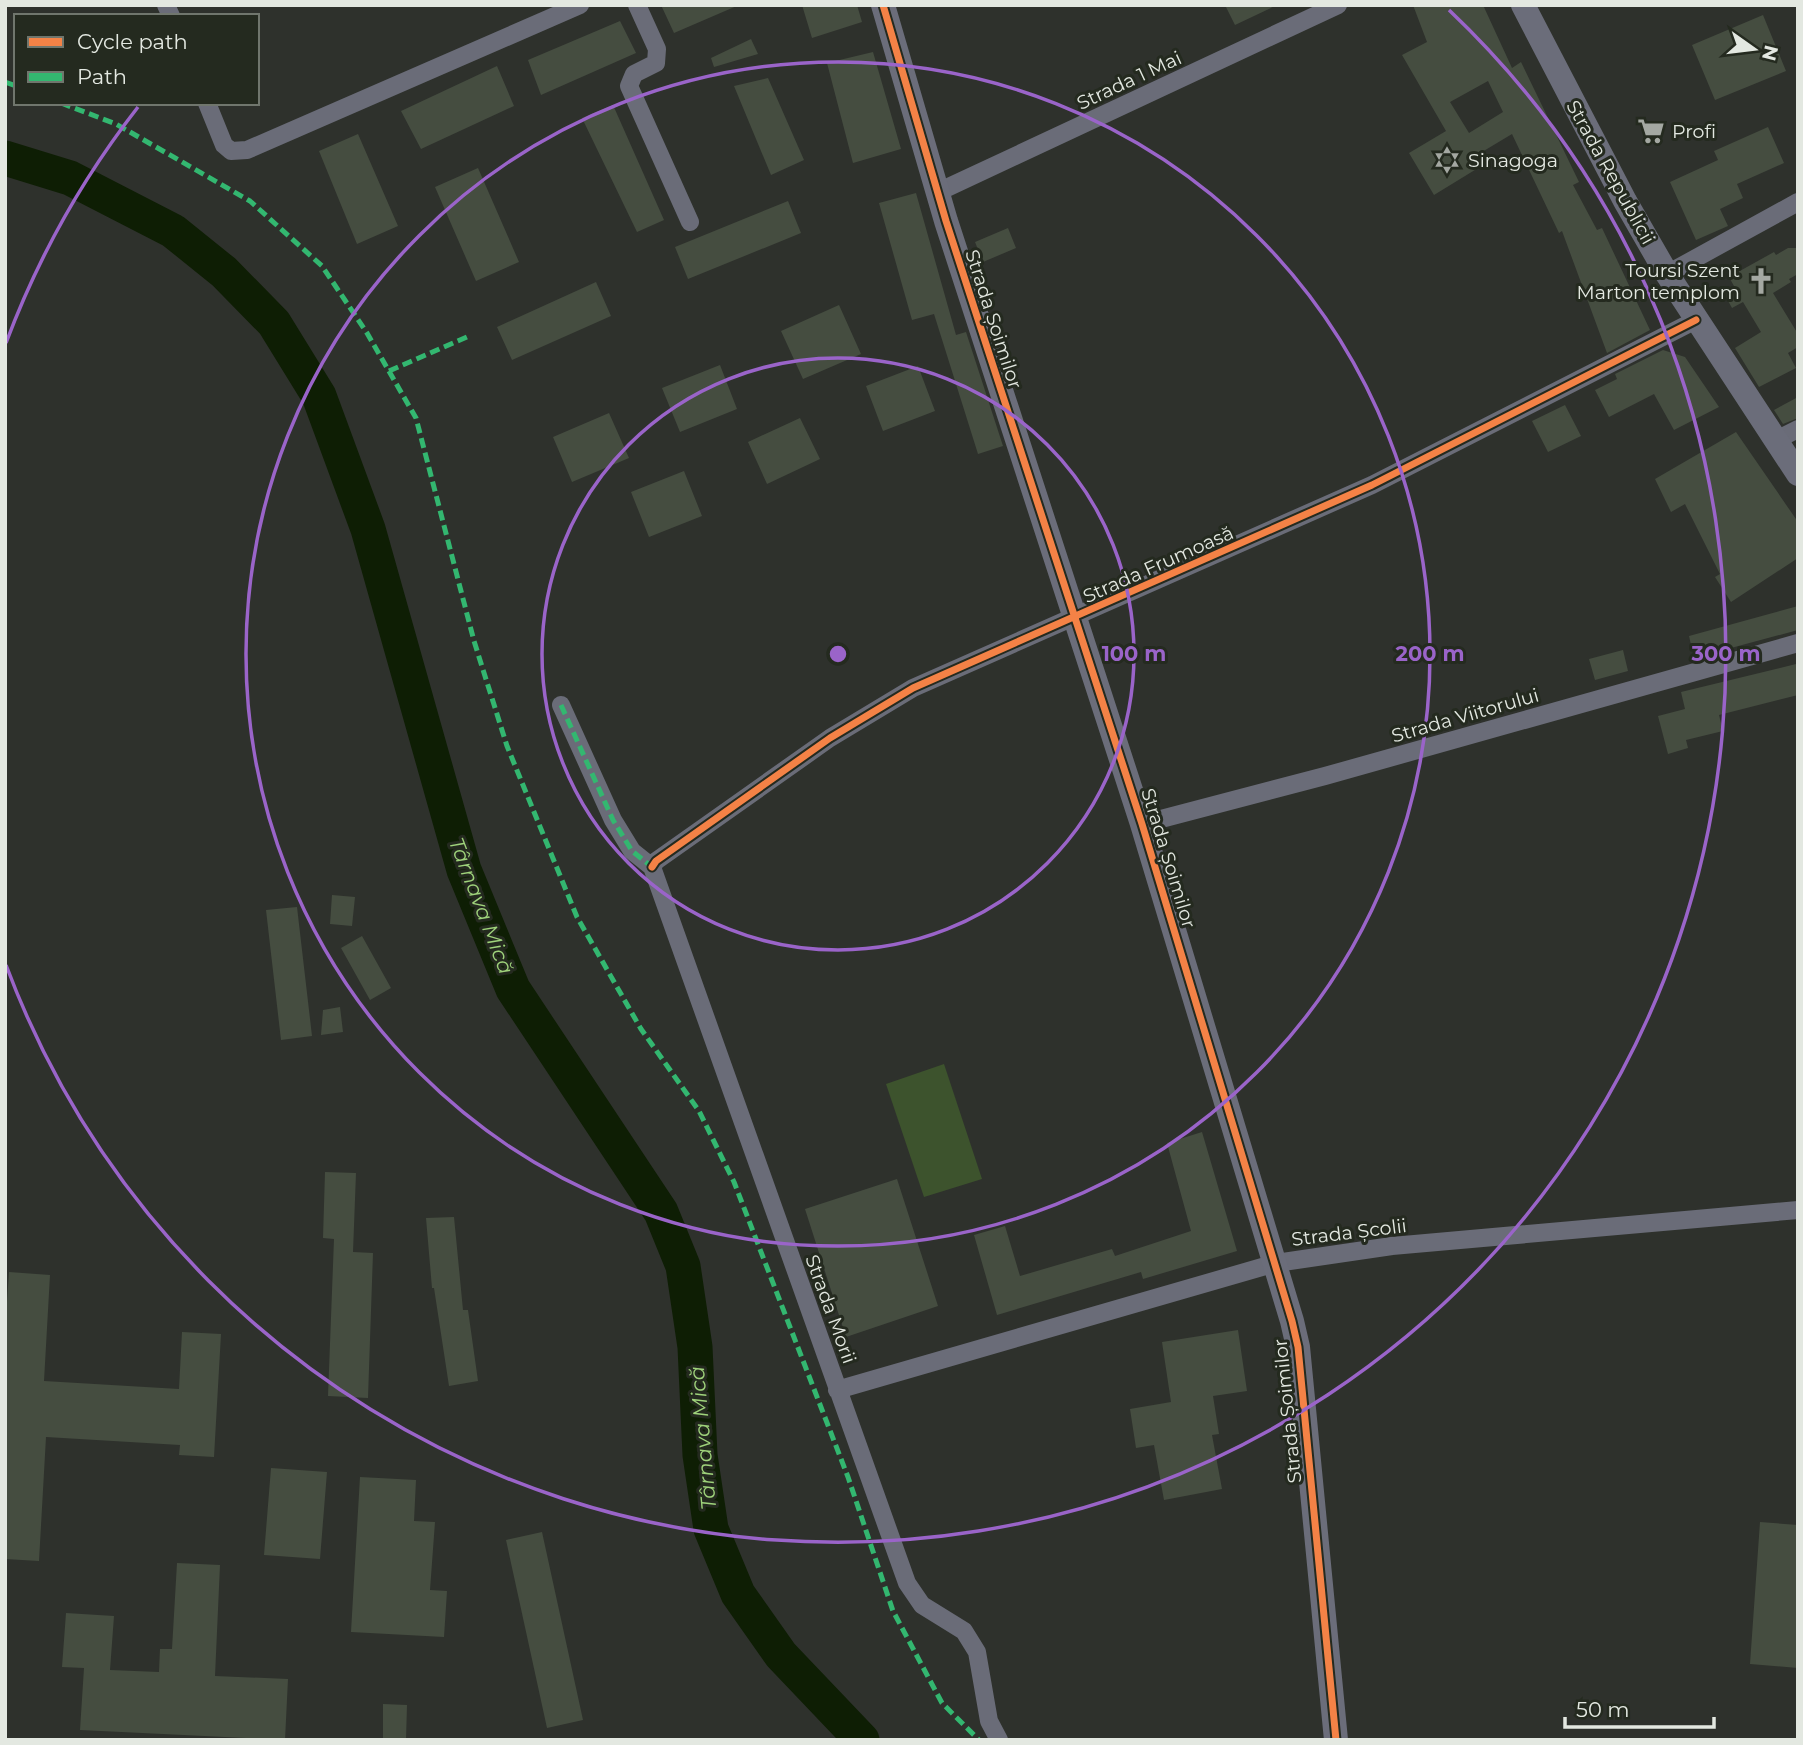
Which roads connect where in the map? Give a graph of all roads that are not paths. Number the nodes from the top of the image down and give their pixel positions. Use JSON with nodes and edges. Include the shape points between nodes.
{"nodes":[{"id":1,"x":580,"y":5,"type":"edge"},
{"id":2,"x":637,"y":5,"type":"edge"},
{"id":3,"x":883,"y":5,"type":"edge"},
{"id":4,"x":1338,"y":5,"type":"edge"},
{"id":5,"x":1523,"y":5,"type":"edge"},
{"id":6,"x":208,"y":105,"type":"edge"},
{"id":7,"x":938,"y":192,"type":"junction"},
{"id":8,"x":1798,"y":202,"type":"edge"},
{"id":9,"x":690,"y":222,"type":"dead end"},
{"id":10,"x":1667,"y":274,"type":"junction"},
{"id":11,"x":1696,"y":320,"type":"junction"},
{"id":12,"x":1787,"y":434,"type":"edge"},
{"id":13,"x":1798,"y":474,"type":"edge"},
{"id":14,"x":1076,"y":617,"type":"junction"},
{"id":15,"x":1798,"y":643,"type":"edge"},
{"id":16,"x":561,"y":705,"type":"dead end"},
{"id":17,"x":1142,"y":824,"type":"junction"},
{"id":18,"x":652,"y":867,"type":"junction"},
{"id":19,"x":1798,"y":1210,"type":"edge"},
{"id":20,"x":1276,"y":1263,"type":"junction"},
{"id":21,"x":838,"y":1390,"type":"junction"},
{"id":22,"x":999,"y":1740,"type":"edge"},
{"id":23,"x":1335,"y":1740,"type":"edge"}],
"edges":[{"from":1,"to":6,"type":"street","via":[[247,150],[231,151],[224,145]]},
{"from":2,"to":9,"type":"street","via":[[657,49],[656,63],[634,74],[629,86]]},
{"from":3,"to":7,"type":"street","name":"Strada Șoimilor"},
{"from":4,"to":7,"type":"street","name":"Strada 1 Mai"},
{"from":5,"to":10,"type":"street","name":"Strada Republicii"},
{"from":7,"to":14,"type":"street","name":"Strada Șoimilor"},
{"from":8,"to":10,"type":"street"},
{"from":10,"to":11,"type":"street","name":"Strada Republicii"},
{"from":11,"to":12,"type":"street","name":"Strada Republicii"},
{"from":11,"to":14,"type":"street","name":"Strada Frumoasă","via":[[1372,485]]},
{"from":12,"to":13,"type":"street","name":"Strada Republicii"},
{"from":14,"to":17,"type":"street","name":"Strada Șoimilor"},
{"from":14,"to":18,"type":"street","name":"Strada Frumoasă","via":[[913,688],[868,714]]},
{"from":15,"to":17,"type":"street","name":"Strada Viitorului"},
{"from":16,"to":18,"type":"street","via":[[613,820],[632,851]]},
{"from":17,"to":20,"type":"street","name":"Strada Șoimilor"},
{"from":18,"to":21,"type":"street","name":"Strada Morii"},
{"from":19,"to":20,"type":"street","name":"Strada Școlii","via":[[1392,1246]]},
{"from":20,"to":21,"type":"street","name":"Strada Școlii"},
{"from":20,"to":23,"type":"street","name":"Strada Șoimilor","via":[[1298,1348]]},
{"from":21,"to":22,"type":"street","name":"Strada Morii","via":[[907,1583],[922,1605],[964,1631],[977,1652],[989,1721]]}]}
